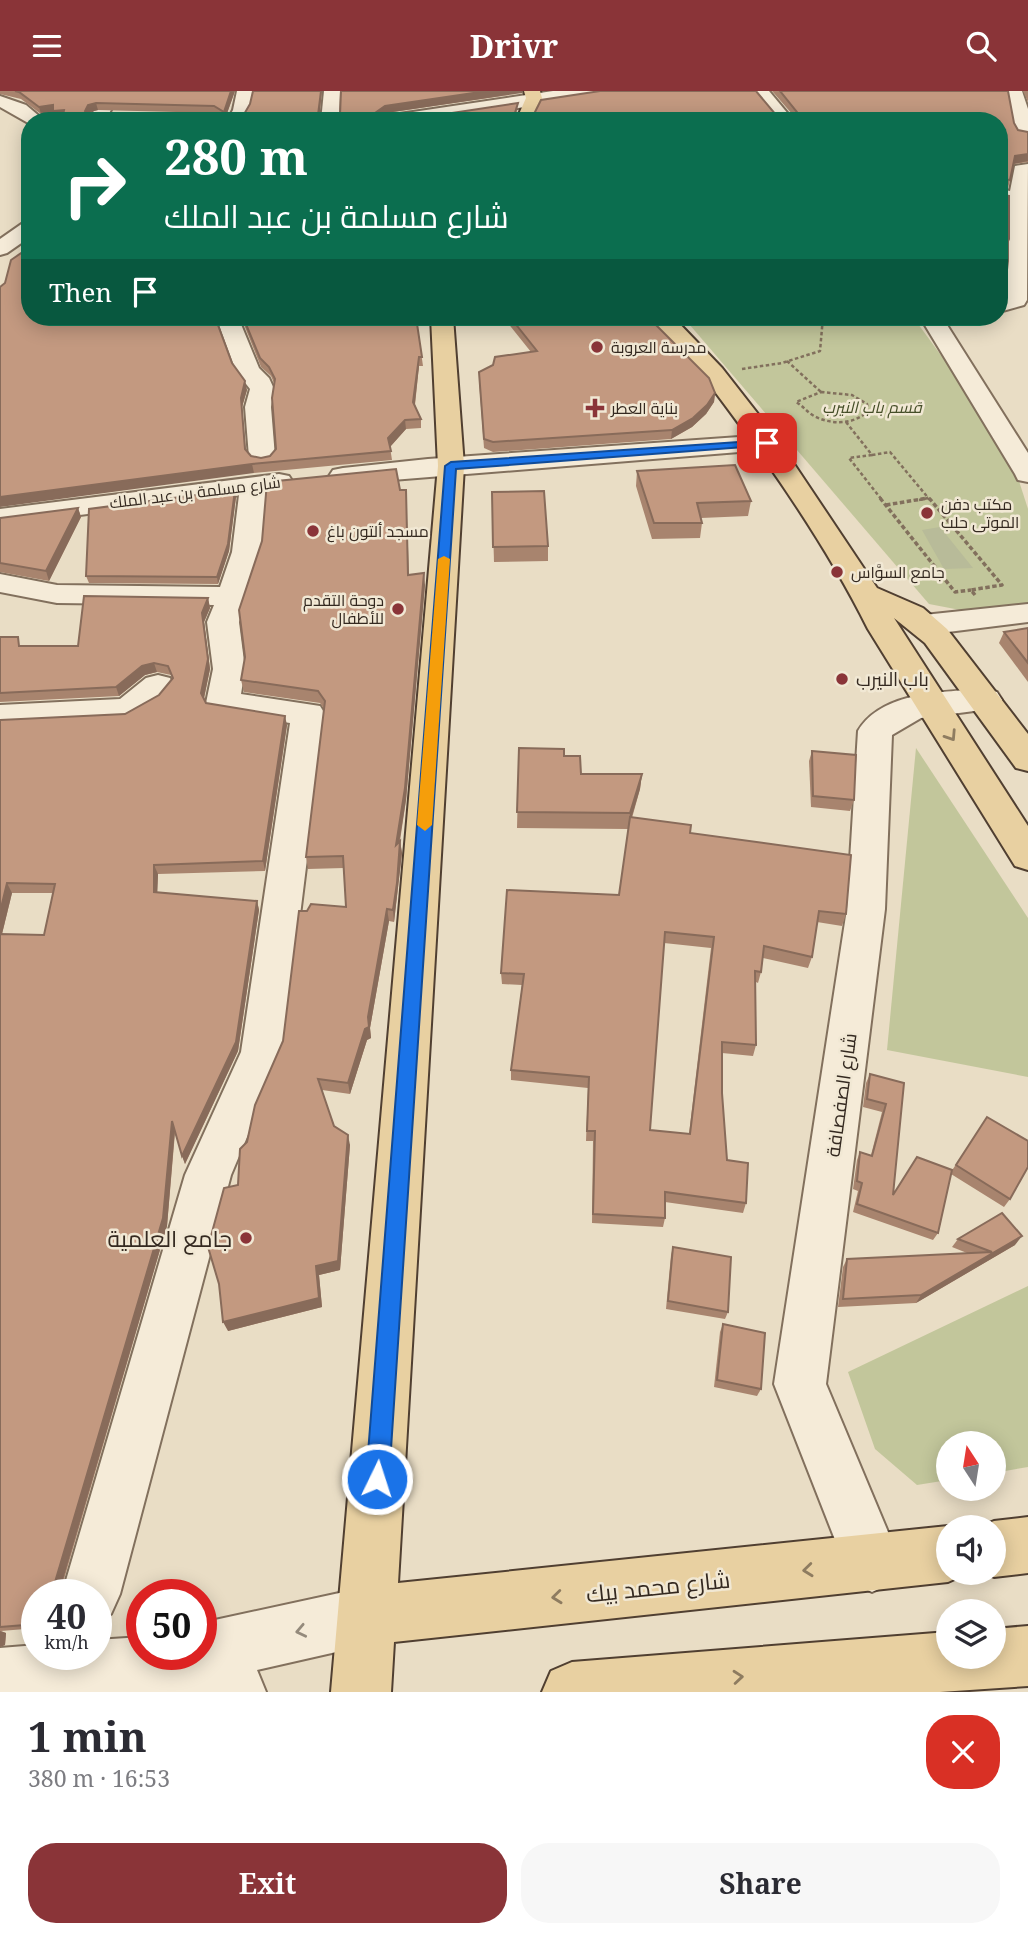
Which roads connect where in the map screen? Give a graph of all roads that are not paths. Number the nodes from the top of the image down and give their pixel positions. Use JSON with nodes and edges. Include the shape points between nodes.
{"nodes":[{"id":1,"x":20,"y":91,"type":"edge"},
{"id":2,"x":113,"y":91,"type":"edge"},
{"id":3,"x":244,"y":91,"type":"edge"},
{"id":4,"x":331,"y":91,"type":"edge"},
{"id":5,"x":761,"y":91,"type":"edge"},
{"id":6,"x":1014,"y":91,"type":"edge"},
{"id":7,"x":533,"y":94,"type":"edge"},
{"id":8,"x":605,"y":94,"type":"edge"},
{"id":9,"x":0,"y":95,"type":"edge"},
{"id":10,"x":0,"y":101,"type":"edge"},
{"id":11,"x":0,"y":108,"type":"edge"},
{"id":12,"x":24,"y":112,"type":"edge"},
{"id":13,"x":101,"y":112,"type":"edge"},
{"id":14,"x":240,"y":112,"type":"edge"},
{"id":15,"x":330,"y":112,"type":"edge"},
{"id":16,"x":453,"y":112,"type":"edge"},
{"id":17,"x":527,"y":112,"type":"edge"},
{"id":18,"x":778,"y":112,"type":"edge"},
{"id":19,"x":21,"y":122,"type":"edge"},
{"id":20,"x":1025,"y":132,"type":"edge"},
{"id":21,"x":1028,"y":170,"type":"edge"},
{"id":22,"x":1015,"y":198,"type":"edge"},
{"id":23,"x":21,"y":234,"type":"edge"},
{"id":24,"x":21,"y":245,"type":"edge"},
{"id":25,"x":0,"y":250,"type":"edge"},
{"id":26,"x":0,"y":258,"type":"edge"},
{"id":27,"x":1012,"y":305,"type":"edge"},
{"id":28,"x":229,"y":326,"type":"edge"},
{"id":29,"x":443,"y":326,"type":"edge"},
{"id":30,"x":669,"y":326,"type":"edge"},
{"id":31,"x":939,"y":326,"type":"edge"},
{"id":32,"x":767,"y":443,"type":"junction"},
{"id":33,"x":451,"y":466,"type":"junction"},
{"id":34,"x":258,"y":471,"type":"junction"},
{"id":35,"x":1028,"y":474,"type":"edge"},
{"id":36,"x":0,"y":517,"type":"edge"},
{"id":37,"x":0,"y":583,"type":"edge"},
{"id":38,"x":866,"y":594,"type":"junction"},
{"id":39,"x":230,"y":596,"type":"junction"},
{"id":40,"x":1028,"y":613,"type":"edge"},
{"id":41,"x":924,"y":625,"type":"junction"},
{"id":42,"x":158,"y":686,"type":"dead end"},
{"id":43,"x":985,"y":700,"type":"junction"},
{"id":44,"x":931,"y":704,"type":"junction"},
{"id":45,"x":0,"y":716,"type":"edge"},
{"id":46,"x":1028,"y":759,"type":"edge"},
{"id":47,"x":1028,"y":856,"type":"edge"},
{"id":48,"x":1028,"y":1545,"type":"edge"},
{"id":49,"x":1006,"y":1548,"type":"edge"},
{"id":50,"x":936,"y":1555,"type":"edge"},
{"id":51,"x":872,"y":1563,"type":"junction"},
{"id":52,"x":96,"y":1579,"type":"edge"},
{"id":53,"x":367,"y":1616,"type":"junction"},
{"id":54,"x":217,"y":1650,"type":"edge"},
{"id":55,"x":1028,"y":1657,"type":"edge"},
{"id":56,"x":38,"y":1670,"type":"edge"},
{"id":57,"x":202,"y":1670,"type":"edge"},
{"id":58,"x":0,"y":1678,"type":"edge"},
{"id":59,"x":800,"y":1682,"type":"edge"},
{"id":60,"x":236,"y":1692,"type":"edge"},
{"id":61,"x":360,"y":1692,"type":"edge"},
{"id":62,"x":572,"y":1692,"type":"edge"}],
"edges":[{"from":1,"to":9,"type":"street"},
{"from":2,"to":13,"type":"street"},
{"from":3,"to":14,"type":"street"},
{"from":4,"to":15,"type":"street"},
{"from":5,"to":18,"type":"street"},
{"from":6,"to":20,"type":"street"},
{"from":7,"to":8,"type":"street"},
{"from":7,"to":16,"type":"street"},
{"from":7,"to":17,"type":"main road"},
{"from":10,"to":12,"type":"street"},
{"from":11,"to":19,"type":"street"},
{"from":21,"to":22,"type":"street","via":[[1022,170]]},
{"from":22,"to":27,"type":"street","via":[[1020,261]]},
{"from":23,"to":25,"type":"street"},
{"from":24,"to":26,"type":"street"},
{"from":28,"to":34,"type":"street","via":[[248,372],[262,390]]},
{"from":29,"to":33,"type":"main road"},
{"from":30,"to":32,"type":"main road"},
{"from":31,"to":35,"type":"street"},
{"from":32,"to":33,"type":"street","name":"شارع مسلمة بن عبد الملك"},
{"from":32,"to":38,"type":"main road"},
{"from":33,"to":34,"type":"street","name":"شارع مسلمة بن عبد الملك","via":[[316,478]]},
{"from":33,"to":53,"type":"main road"},
{"from":34,"to":36,"type":"street","name":"شارع مسلمة بن عبد الملك"},
{"from":34,"to":39,"type":"street","via":[[247,552]]},
{"from":37,"to":39,"type":"street","via":[[57,594]]},
{"from":38,"to":41,"type":"main road","via":[[898,607]]},
{"from":38,"to":44,"type":"main road"},
{"from":39,"to":52,"type":"street","via":[[223,622],[229,669],[223,703],[308,714],[264,1038],[208,1175]]},
{"from":40,"to":41,"type":"street"},
{"from":41,"to":43,"type":"main road"},
{"from":42,"to":45,"type":"street","via":[[128,710]]},
{"from":43,"to":44,"type":"street","name":"شارع الصفصافة"},
{"from":43,"to":46,"type":"main road"},
{"from":44,"to":47,"type":"main road","one_way":true},
{"from":44,"to":51,"type":"street","name":"شارع الصفصافة","via":[[887,718],[875,731],[866,909],[800,1384]]},
{"from":48,"to":49,"type":"main road"},
{"from":50,"to":51,"type":"main road","name":"شارع محمد بيك"},
{"from":51,"to":53,"type":"main road","name":"شارع محمد بيك","one_way":true},
{"from":53,"to":54,"type":"street","one_way":true},
{"from":53,"to":61,"type":"main road"},
{"from":55,"to":59,"type":"main road"},
{"from":56,"to":58,"type":"street"},
{"from":57,"to":60,"type":"street"},
{"from":62,"to":59,"type":"main road","one_way":true}]}
